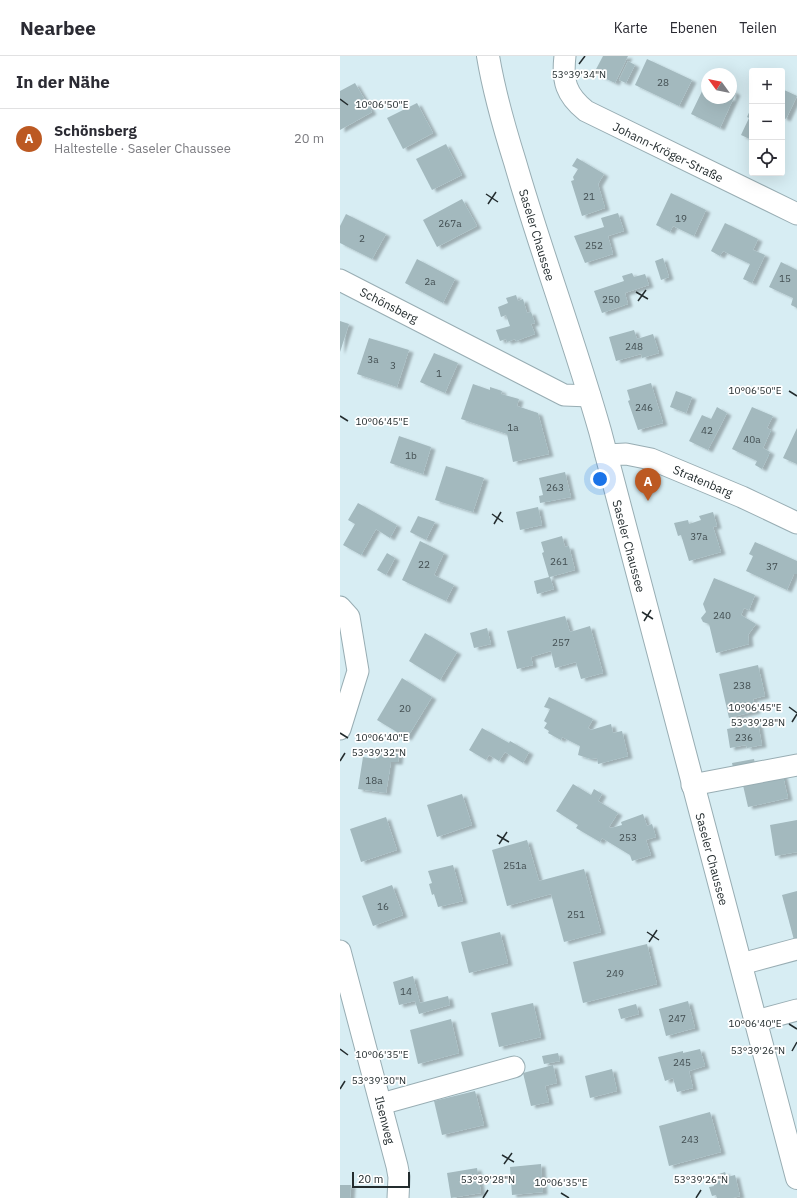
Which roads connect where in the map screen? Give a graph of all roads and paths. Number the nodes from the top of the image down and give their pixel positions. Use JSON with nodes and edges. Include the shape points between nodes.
{"nodes":[{"id":1,"x":488,"y":56,"type":"edge"},
{"id":2,"x":564,"y":62,"type":"edge"},
{"id":3,"x":797,"y":214,"type":"edge"},
{"id":4,"x":340,"y":280,"type":"edge"},
{"id":5,"x":590,"y":396,"type":"junction"},
{"id":6,"x":606,"y":455,"type":"junction"},
{"id":7,"x":797,"y":523,"type":"edge"},
{"id":8,"x":340,"y":608,"type":"edge"},
{"id":9,"x":340,"y":729,"type":"edge"},
{"id":10,"x":797,"y":765,"type":"edge"},
{"id":11,"x":692,"y":785,"type":"junction"},
{"id":12,"x":797,"y":949,"type":"edge"},
{"id":13,"x":340,"y":951,"type":"edge"},
{"id":14,"x":741,"y":964,"type":"junction"},
{"id":15,"x":797,"y":1010,"type":"edge"},
{"id":16,"x":756,"y":1022,"type":"junction"},
{"id":17,"x":514,"y":1067,"type":"dead end"},
{"id":18,"x":381,"y":1104,"type":"junction"},
{"id":19,"x":797,"y":1178,"type":"edge"},
{"id":20,"x":398,"y":1198,"type":"edge"}],
"edges":[{"from":1,"to":5,"type":"main road","name":"Saseler Chaussee","via":[[503,122],[528,210]]},
{"from":2,"to":3,"type":"street","name":"Johann-Kröger-Straße","via":[[569,95],[586,111]]},
{"from":4,"to":5,"type":"street","name":"Schönsberg","via":[[564,396]]},
{"from":5,"to":6,"type":"main road","name":"Saseler Chaussee"},
{"from":6,"to":7,"type":"street","name":"Stratenbarg","via":[[626,454],[651,459]]},
{"from":6,"to":11,"type":"main road","name":"Saseler Chaussee"},
{"from":8,"to":9,"type":"street","via":[[349,617],[358,671]]},
{"from":10,"to":11,"type":"street"},
{"from":11,"to":14,"type":"main road","name":"Saseler Chaussee"},
{"from":12,"to":14,"type":"street"},
{"from":13,"to":18,"type":"street","name":"Ilsenweg"},
{"from":14,"to":16,"type":"main road","name":"Saseler Chaussee"},
{"from":15,"to":16,"type":"street"},
{"from":16,"to":19,"type":"main road","name":"Saseler Chaussee"},
{"from":17,"to":18,"type":"street"},
{"from":18,"to":20,"type":"street","name":"Ilsenweg","via":[[399,1177]]}]}
